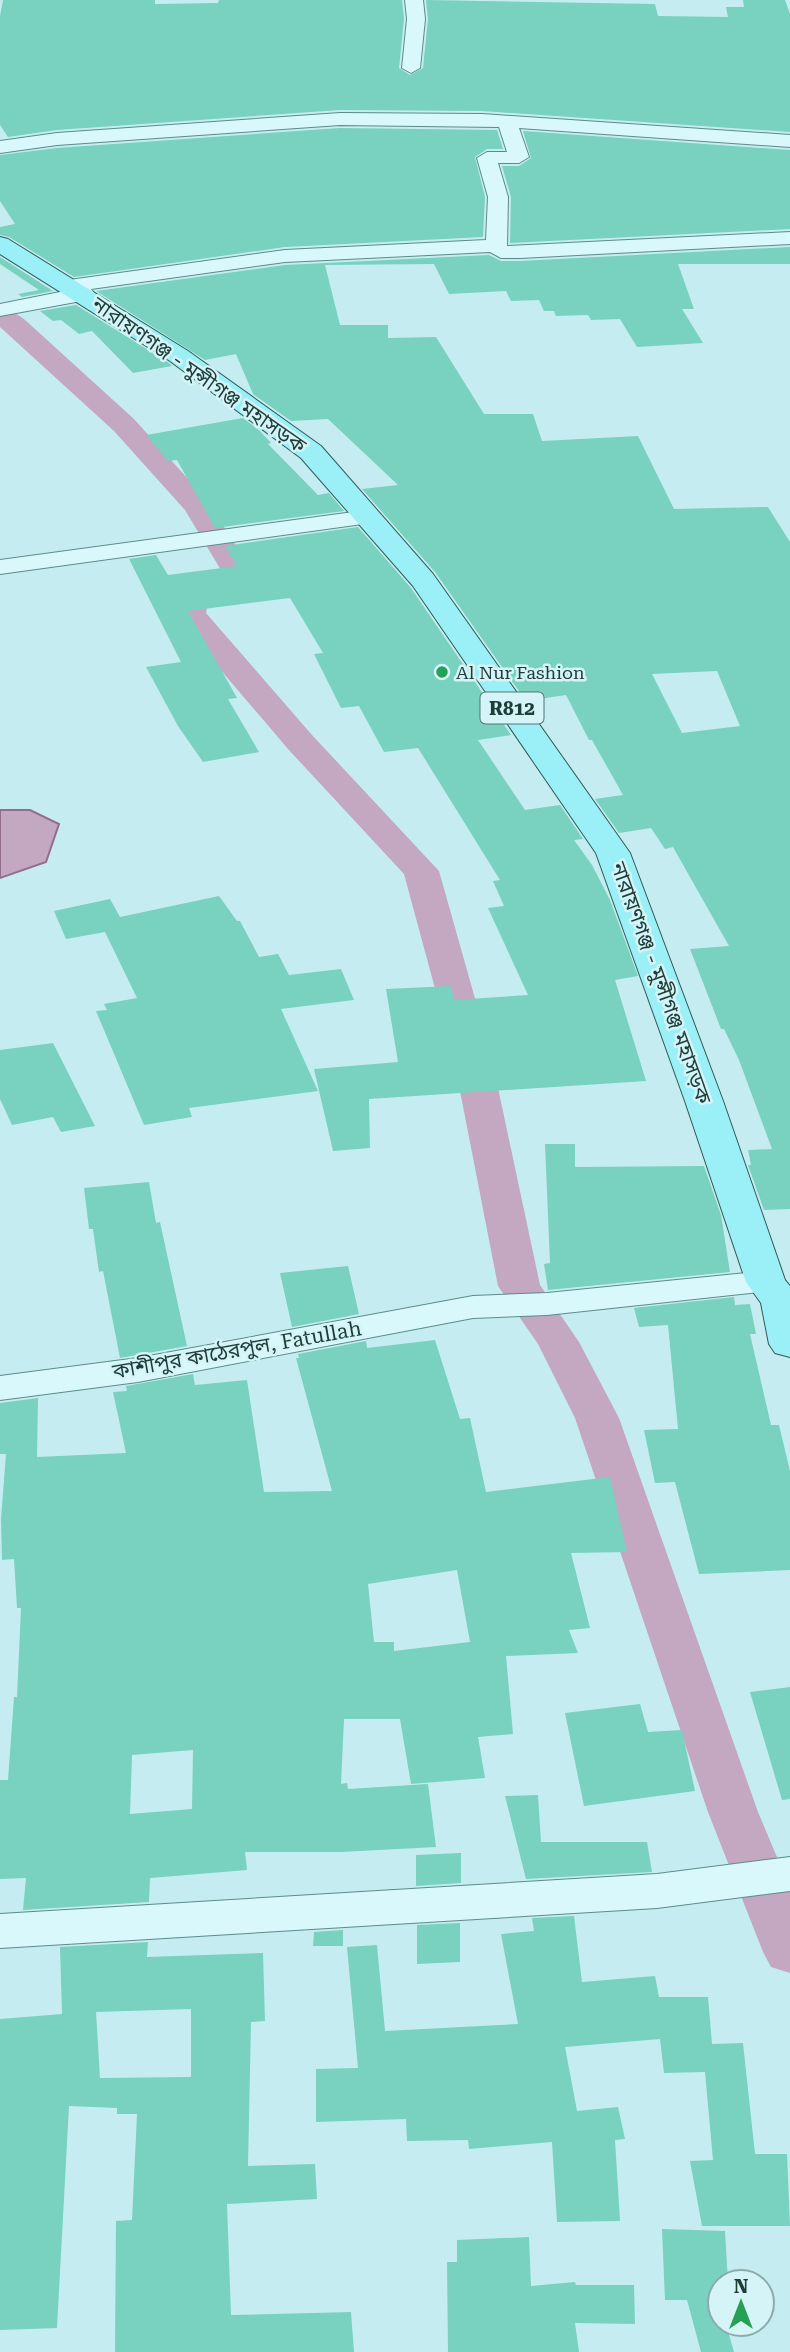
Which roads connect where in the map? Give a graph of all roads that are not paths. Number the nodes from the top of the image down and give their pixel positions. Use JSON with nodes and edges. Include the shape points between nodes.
{"nodes":[{"id":1,"x":414,"y":0,"type":"edge"},
{"id":2,"x":411,"y":68,"type":"dead end"},
{"id":3,"x":507,"y":122,"type":"junction"},
{"id":4,"x":790,"y":141,"type":"edge"},
{"id":5,"x":0,"y":147,"type":"edge"},
{"id":6,"x":790,"y":238,"type":"edge"},
{"id":7,"x":0,"y":244,"type":"edge"},
{"id":8,"x":496,"y":246,"type":"junction"},
{"id":9,"x":77,"y":290,"type":"junction"},
{"id":10,"x":4,"y":310,"type":"edge"},
{"id":11,"x":368,"y":517,"type":"junction"},
{"id":12,"x":0,"y":567,"type":"edge"},
{"id":13,"x":779,"y":1296,"type":"edge"},
{"id":14,"x":790,"y":1344,"type":"edge"},
{"id":15,"x":0,"y":1388,"type":"edge"},
{"id":16,"x":790,"y":1874,"type":"edge"},
{"id":17,"x":0,"y":1931,"type":"edge"}],
"edges":[{"from":1,"to":2,"type":"street"},
{"from":3,"to":4,"type":"street"},
{"from":3,"to":5,"type":"street","via":[[340,119]]},
{"from":3,"to":8,"type":"street","via":[[519,157],[487,158],[499,197]]},
{"from":6,"to":8,"type":"street","via":[[520,252],[501,252]]},
{"from":7,"to":9,"type":"main road","name":"নারায়ণগঞ্জ - মুন্সীগঞ্জ মহাসড়ক","number":"R812"},
{"from":8,"to":9,"type":"street","via":[[285,256]]},
{"from":9,"to":10,"type":"street"},
{"from":9,"to":11,"type":"main road","name":"নারায়ণগঞ্জ - মুন্সীগঞ্জ মহাসড়ক","number":"R812","via":[[179,356],[311,452]]},
{"from":11,"to":12,"type":"street"},
{"from":11,"to":13,"type":"main road","name":"নারায়ণগঞ্জ - মুন্সীগঞ্জ মহাসড়ক","number":"R812","via":[[423,580],[613,853]]},
{"from":13,"to":14,"type":"main road","name":"নারায়ণগঞ্জ - মুন্সীগঞ্জ মহাসড়ক","number":"R812"},
{"from":13,"to":15,"type":"street","name":"কাশীপুর কাঠেরপুল, Fatullah","via":[[473,1307],[138,1370]]},
{"from":16,"to":17,"type":"street","via":[[657,1891]]}]}
